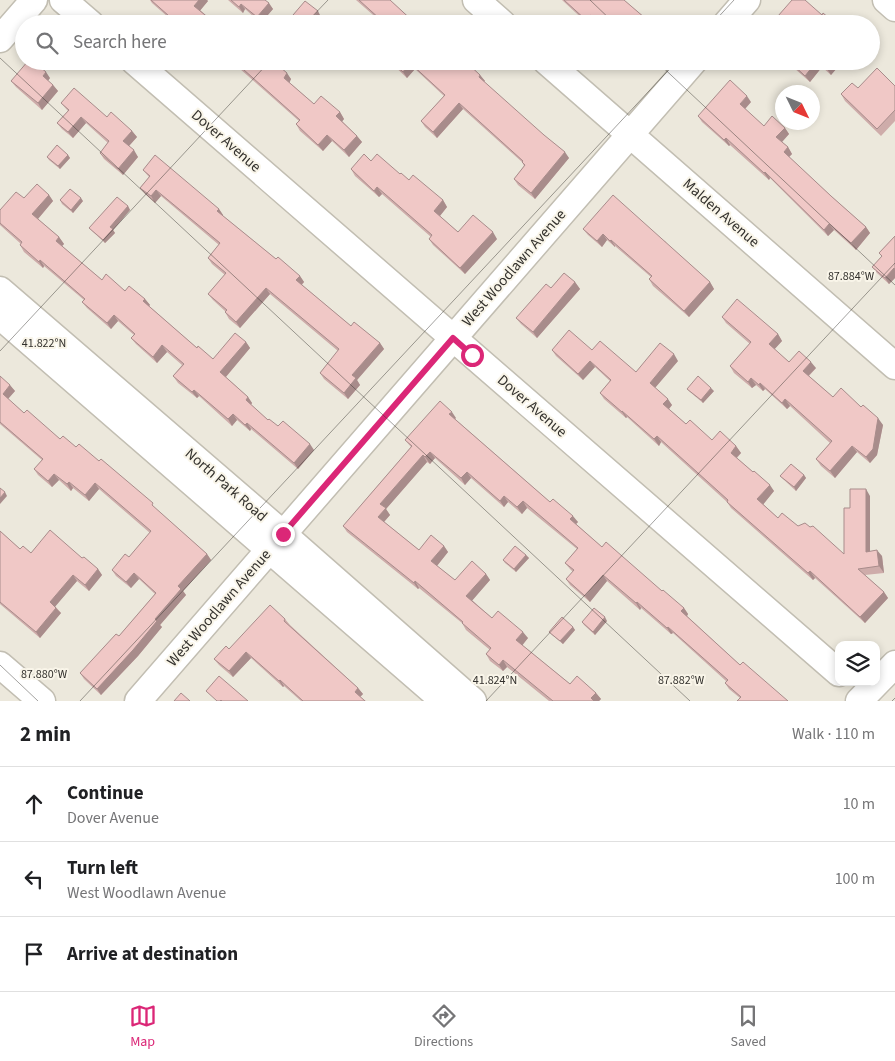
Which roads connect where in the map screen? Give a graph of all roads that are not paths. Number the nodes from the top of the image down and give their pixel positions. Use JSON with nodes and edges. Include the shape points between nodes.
{"nodes":[{"id":1,"x":34,"y":0,"type":"edge"},
{"id":2,"x":63,"y":0,"type":"edge"},
{"id":3,"x":476,"y":0,"type":"edge"},
{"id":4,"x":747,"y":0,"type":"edge"},
{"id":5,"x":886,"y":0,"type":"edge"},
{"id":6,"x":895,"y":8,"type":"edge"},
{"id":7,"x":21,"y":15,"type":"edge"},
{"id":8,"x":80,"y":15,"type":"edge"},
{"id":9,"x":493,"y":15,"type":"edge"},
{"id":10,"x":734,"y":15,"type":"edge"},
{"id":11,"x":15,"y":22,"type":"edge"},
{"id":12,"x":0,"y":39,"type":"edge"},
{"id":13,"x":144,"y":70,"type":"edge"},
{"id":14,"x":556,"y":70,"type":"edge"},
{"id":15,"x":686,"y":70,"type":"edge"},
{"id":16,"x":630,"y":134,"type":"junction"},
{"id":17,"x":0,"y":290,"type":"edge"},
{"id":18,"x":0,"y":316,"type":"edge"},
{"id":19,"x":453,"y":338,"type":"junction"},
{"id":20,"x":895,"y":366,"type":"edge"},
{"id":21,"x":276,"y":542,"type":"junction"},
{"id":22,"x":895,"y":664,"type":"edge"},
{"id":23,"x":0,"y":665,"type":"edge"},
{"id":24,"x":835,"y":670,"type":"edge"},
{"id":25,"x":861,"y":695,"type":"edge"},
{"id":26,"x":42,"y":701,"type":"edge"},
{"id":27,"x":138,"y":701,"type":"edge"},
{"id":28,"x":444,"y":701,"type":"edge"},
{"id":29,"x":473,"y":701,"type":"edge"}],
"edges":[{"from":1,"to":7,"type":"street"},
{"from":2,"to":8,"type":"street"},
{"from":3,"to":9,"type":"street"},
{"from":4,"to":10,"type":"street"},
{"from":5,"to":6,"type":"street"},
{"from":11,"to":12,"type":"street"},
{"from":13,"to":19,"type":"street","name":"Dover Avenue"},
{"from":14,"to":16,"type":"street","name":"Malden Avenue"},
{"from":15,"to":16,"type":"street","name":"West Woodlawn Avenue"},
{"from":16,"to":19,"type":"street","name":"West Woodlawn Avenue"},
{"from":16,"to":20,"type":"street","name":"Malden Avenue"},
{"from":17,"to":21,"type":"street","name":"North Park Road"},
{"from":18,"to":21,"type":"street","name":"North Park Road"},
{"from":19,"to":21,"type":"street","name":"West Woodlawn Avenue"},
{"from":19,"to":24,"type":"street","name":"Dover Avenue"},
{"from":21,"to":27,"type":"street","name":"West Woodlawn Avenue"},
{"from":21,"to":28,"type":"street","name":"North Park Road"},
{"from":21,"to":29,"type":"street","name":"North Park Road"},
{"from":22,"to":25,"type":"street"},
{"from":23,"to":26,"type":"street"}]}
